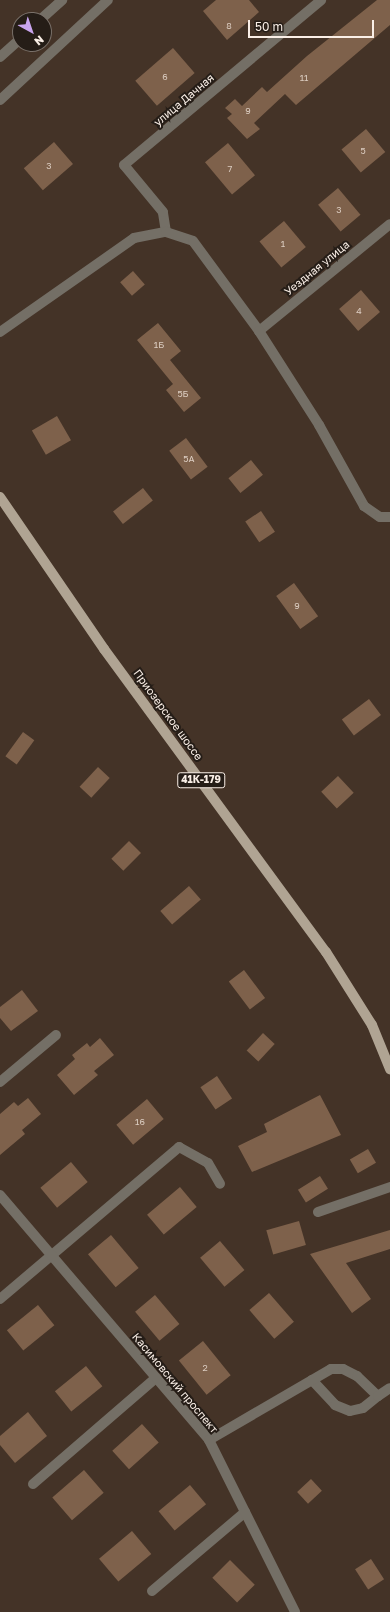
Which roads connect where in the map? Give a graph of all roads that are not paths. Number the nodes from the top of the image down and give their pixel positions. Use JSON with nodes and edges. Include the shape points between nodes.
{"nodes":[{"id":1,"x":62,"y":0,"type":"edge"},
{"id":2,"x":108,"y":0,"type":"edge"},
{"id":3,"x":321,"y":0,"type":"edge"},
{"id":4,"x":49,"y":12,"type":"edge"},
{"id":5,"x":12,"y":46,"type":"edge"},
{"id":6,"x":0,"y":57,"type":"edge"},
{"id":7,"x":0,"y":100,"type":"edge"},
{"id":8,"x":390,"y":224,"type":"edge"},
{"id":9,"x":166,"y":232,"type":"junction"},
{"id":10,"x":259,"y":331,"type":"junction"},
{"id":11,"x":0,"y":332,"type":"edge"},
{"id":12,"x":0,"y":497,"type":"edge"},
{"id":13,"x":385,"y":517,"type":"edge"},
{"id":14,"x":56,"y":1035,"type":"dead end"},
{"id":15,"x":390,"y":1069,"type":"edge"},
{"id":16,"x":0,"y":1082,"type":"edge"},
{"id":17,"x":220,"y":1184,"type":"dead end"},
{"id":18,"x":390,"y":1187,"type":"edge"},
{"id":19,"x":0,"y":1195,"type":"edge"},
{"id":20,"x":318,"y":1212,"type":"dead end"},
{"id":21,"x":52,"y":1255,"type":"junction"},
{"id":22,"x":0,"y":1299,"type":"edge"},
{"id":23,"x":156,"y":1378,"type":"junction"},
{"id":24,"x":312,"y":1380,"type":"junction"},
{"id":25,"x":390,"y":1388,"type":"edge"},
{"id":26,"x":378,"y":1396,"type":"junction"},
{"id":27,"x":209,"y":1440,"type":"junction"},
{"id":28,"x":33,"y":1484,"type":"dead end"},
{"id":29,"x":244,"y":1512,"type":"junction"},
{"id":30,"x":152,"y":1591,"type":"dead end"},
{"id":31,"x":295,"y":1612,"type":"edge"}],
"edges":[{"from":1,"to":4,"type":"street"},
{"from":2,"to":7,"type":"street"},
{"from":3,"to":9,"type":"street","name":"улица Дачная","via":[[124,165],[163,212]]},
{"from":5,"to":6,"type":"street"},
{"from":8,"to":10,"type":"street","name":"Уездная улица"},
{"from":9,"to":10,"type":"street","via":[[193,241]]},
{"from":9,"to":11,"type":"street","via":[[134,238]]},
{"from":10,"to":13,"type":"street","via":[[319,424],[364,506]]},
{"from":12,"to":15,"type":"main road","name":"Приозерское шоссе","number":"41К-179","via":[[104,649],[326,952],[372,1025]]},
{"from":14,"to":16,"type":"street"},
{"from":17,"to":21,"type":"street","via":[[208,1163],[179,1147]]},
{"from":18,"to":20,"type":"street"},
{"from":19,"to":21,"type":"street","name":"Касимовский проспект"},
{"from":21,"to":22,"type":"street"},
{"from":21,"to":23,"type":"street","name":"Касимовский проспект"},
{"from":23,"to":27,"type":"street","name":"Касимовский проспект"},
{"from":23,"to":28,"type":"street"},
{"from":24,"to":26,"type":"street","via":[[331,1369],[343,1369],[357,1376]]},
{"from":24,"to":26,"type":"street","via":[[335,1405],[350,1411],[362,1408]]},
{"from":24,"to":27,"type":"street"},
{"from":25,"to":26,"type":"street"},
{"from":27,"to":29,"type":"street","name":"Касимовский проспект"},
{"from":29,"to":30,"type":"street"},
{"from":29,"to":31,"type":"street","name":"Касимовский проспект"}]}
